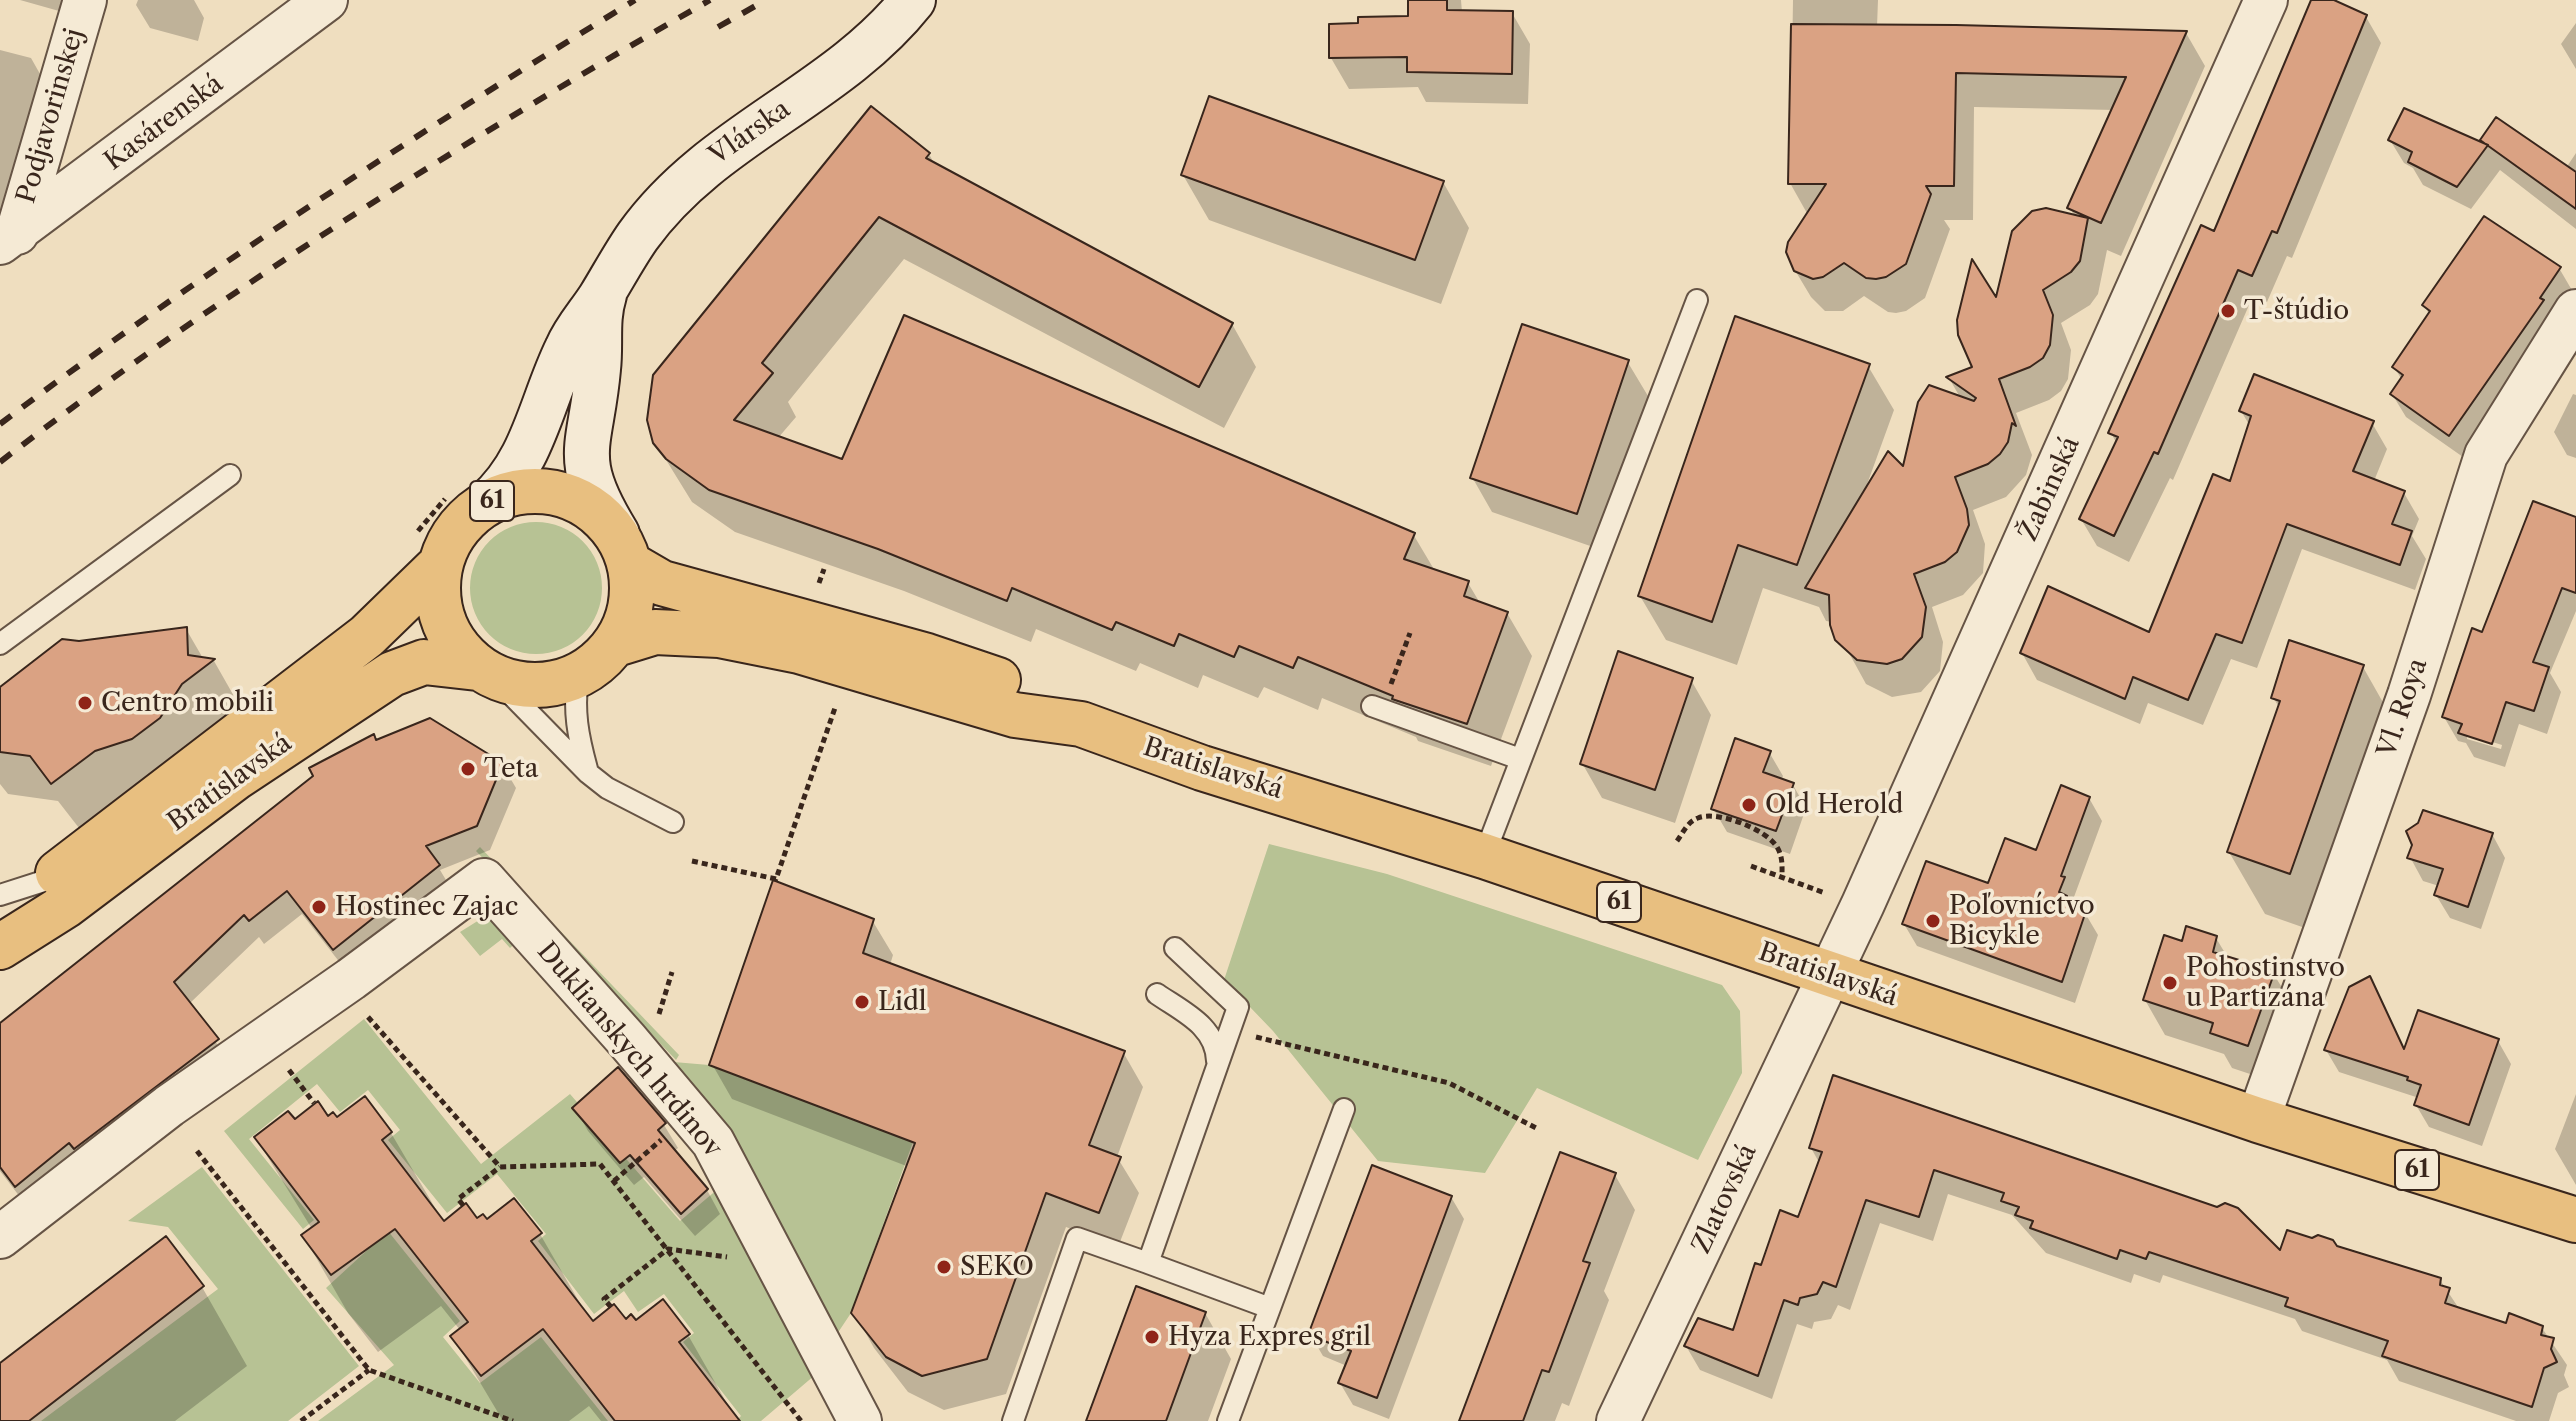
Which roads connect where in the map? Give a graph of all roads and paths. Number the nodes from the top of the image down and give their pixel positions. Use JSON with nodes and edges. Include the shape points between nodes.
{"nodes":[{"id":1,"x":85,"y":0,"type":"edge"},
{"id":2,"x":326,"y":0,"type":"edge"},
{"id":3,"x":913,"y":0,"type":"edge"},
{"id":4,"x":2266,"y":0,"type":"edge"},
{"id":5,"x":9,"y":238,"type":"edge"},
{"id":6,"x":608,"y":285,"type":"junction"},
{"id":7,"x":1697,"y":300,"type":"dead end"},
{"id":8,"x":2576,"y":311,"type":"edge"},
{"id":9,"x":230,"y":475,"type":"dead end"},
{"id":10,"x":469,"y":497,"type":"junction"},
{"id":11,"x":624,"y":550,"type":"junction"},
{"id":12,"x":426,"y":551,"type":"junction"},
{"id":13,"x":1410,"y":633,"type":"dead end"},
{"id":14,"x":0,"y":644,"type":"edge"},
{"id":15,"x":616,"y":644,"type":"junction"},
{"id":16,"x":484,"y":671,"type":"junction"},
{"id":17,"x":578,"y":676,"type":"junction"},
{"id":18,"x":1394,"y":678,"type":"dead end"},
{"id":19,"x":1372,"y":706,"type":"dead end"},
{"id":20,"x":834,"y":708,"type":"dead end"},
{"id":21,"x":1081,"y":724,"type":"junction"},
{"id":22,"x":1520,"y":759,"type":"junction"},
{"id":23,"x":588,"y":773,"type":"junction"},
{"id":24,"x":673,"y":822,"type":"dead end"},
{"id":25,"x":1677,"y":841,"type":"dead end"},
{"id":26,"x":1484,"y":856,"type":"junction"},
{"id":27,"x":692,"y":861,"type":"dead end"},
{"id":28,"x":1751,"y":866,"type":"dead end"},
{"id":29,"x":1782,"y":877,"type":"junction"},
{"id":30,"x":50,"y":879,"type":"junction"},
{"id":31,"x":0,"y":895,"type":"edge"},
{"id":32,"x":1836,"y":896,"type":"dead end"},
{"id":33,"x":0,"y":926,"type":"edge"},
{"id":34,"x":0,"y":947,"type":"edge"},
{"id":35,"x":1175,"y":948,"type":"dead end"},
{"id":36,"x":1829,"y":975,"type":"junction"},
{"id":37,"x":1157,"y":994,"type":"dead end"},
{"id":38,"x":362,"y":1010,"type":"dead end"},
{"id":39,"x":1248,"y":1035,"type":"dead end"},
{"id":40,"x":286,"y":1066,"type":"dead end"},
{"id":41,"x":1217,"y":1066,"type":"junction"},
{"id":42,"x":314,"y":1103,"type":"dead end"},
{"id":43,"x":1344,"y":1109,"type":"dead end"},
{"id":44,"x":690,"y":1115,"type":"junction"},
{"id":45,"x":2258,"y":1120,"type":"junction"},
{"id":46,"x":1538,"y":1129,"type":"dead end"},
{"id":47,"x":197,"y":1151,"type":"dead end"},
{"id":48,"x":500,"y":1167,"type":"junction"},
{"id":49,"x":614,"y":1181,"type":"junction"},
{"id":50,"x":463,"y":1205,"type":"dead end"},
{"id":51,"x":2576,"y":1220,"type":"edge"},
{"id":52,"x":0,"y":1237,"type":"edge"},
{"id":53,"x":668,"y":1249,"type":"junction"},
{"id":54,"x":775,"y":1263,"type":"junction"},
{"id":55,"x":1148,"y":1263,"type":"junction"},
{"id":56,"x":611,"y":1307,"type":"dead end"},
{"id":57,"x":1270,"y":1308,"type":"junction"},
{"id":58,"x":369,"y":1370,"type":"junction"},
{"id":59,"x":846,"y":1416,"type":"edge"},
{"id":60,"x":301,"y":1421,"type":"edge"},
{"id":61,"x":513,"y":1421,"type":"edge"},
{"id":62,"x":801,"y":1421,"type":"edge"},
{"id":63,"x":1013,"y":1421,"type":"edge"},
{"id":64,"x":1228,"y":1421,"type":"edge"},
{"id":65,"x":1618,"y":1421,"type":"edge"}],
"edges":[{"from":1,"to":5,"type":"street","name":"Podjavorinskej"},
{"from":2,"to":5,"type":"street","name":"Kasárenská"},
{"from":3,"to":6,"type":"main road","name":"Vlárska","via":[[848,65],[695,172],[654,214]]},
{"from":4,"to":36,"type":"street","name":"Žabinská"},
{"from":6,"to":10,"type":"main road","name":"Vlárska","via":[[566,349],[530,445],[503,489]]},
{"from":6,"to":11,"type":"main road","name":"Vlárska","via":[[585,450],[592,486]]},
{"from":7,"to":22,"type":"lane"},
{"from":8,"to":45,"type":"street","name":"Vl. Roya","via":[[2486,455],[2409,695]]},
{"from":9,"to":14,"type":"lane"},
{"from":10,"to":11,"type":"main road","name":"Bratislavská","number":"61","via":[[540,490],[570,496],[593,508]]},
{"from":10,"to":12,"type":"path"},
{"from":10,"to":12,"type":"main road","name":"Bratislavská","number":"61","via":[[460,525]]},
{"from":11,"to":15,"type":"main road","name":"Bratislavská","number":"61","via":[[630,614]]},
{"from":11,"to":21,"type":"main road","name":"Bratislavská","number":"61","via":[[662,583],[927,656],[1029,691]]},
{"from":12,"to":16,"type":"main road","via":[[452,641]]},
{"from":12,"to":30,"type":"main road","name":"Bratislavská","number":"61","via":[[367,636]]},
{"from":13,"to":18,"type":"path"},
{"from":15,"to":17,"type":"main road","name":"Bratislavská","number":"61"},
{"from":15,"to":21,"type":"main road","name":"Bratislavská","number":"61","via":[[655,632],[719,635],[799,651],[1015,715]]},
{"from":16,"to":17,"type":"main road","name":"Bratislavská","number":"61","via":[[508,683],[546,686]]},
{"from":16,"to":23,"type":"lane"},
{"from":16,"to":34,"type":"main road","name":"Bratislavská","number":"61","via":[[424,662],[392,674],[235,778],[65,906]]},
{"from":17,"to":23,"type":"lane","via":[[576,728]]},
{"from":19,"to":22,"type":"lane"},
{"from":20,"to":27,"type":"path","via":[[776,879]]},
{"from":21,"to":26,"type":"main road","name":"Bratislavská","number":"61","via":[[1202,768]]},
{"from":22,"to":26,"type":"lane"},
{"from":23,"to":24,"type":"lane"},
{"from":25,"to":29,"type":"path","via":[[1697,818],[1713,816],[1765,833],[1782,858]]},
{"from":26,"to":36,"type":"main road","name":"Bratislavská","number":"61"},
{"from":28,"to":29,"type":"path"},
{"from":29,"to":32,"type":"path"},
{"from":30,"to":31,"type":"lane"},
{"from":30,"to":33,"type":"main road","name":"Bratislavská","number":"61"},
{"from":35,"to":41,"type":"lane","via":[[1238,1007]]},
{"from":36,"to":45,"type":"main road","name":"Bratislavská","number":"61"},
{"from":36,"to":65,"type":"street","name":"Zlatovská"},
{"from":37,"to":41,"type":"lane","via":[[1209,1031]]},
{"from":38,"to":48,"type":"path"},
{"from":39,"to":46,"type":"path","via":[[1449,1083]]},
{"from":40,"to":42,"type":"path"},
{"from":41,"to":55,"type":"lane"},
{"from":43,"to":57,"type":"lane"},
{"from":44,"to":49,"type":"path"},
{"from":44,"to":52,"type":"street","name":"Duklianskych hrdinov","via":[[484,880],[169,1106]]},
{"from":44,"to":54,"type":"street","name":"Duklianskych hrdinov","via":[[713,1142]]},
{"from":45,"to":51,"type":"main road","name":"Bratislavská","number":"61"},
{"from":47,"to":58,"type":"path"},
{"from":48,"to":49,"type":"path","via":[[600,1164]]},
{"from":48,"to":50,"type":"path","via":[[458,1199]]},
{"from":49,"to":53,"type":"path"},
{"from":53,"to":54,"type":"path"},
{"from":53,"to":56,"type":"path","via":[[604,1299]]},
{"from":53,"to":62,"type":"path"},
{"from":54,"to":59,"type":"street","name":"Duklianskych hrdinov"},
{"from":55,"to":57,"type":"lane"},
{"from":55,"to":63,"type":"lane","via":[[1077,1238]]},
{"from":57,"to":64,"type":"lane"},
{"from":58,"to":60,"type":"path"},
{"from":58,"to":61,"type":"path"}]}
